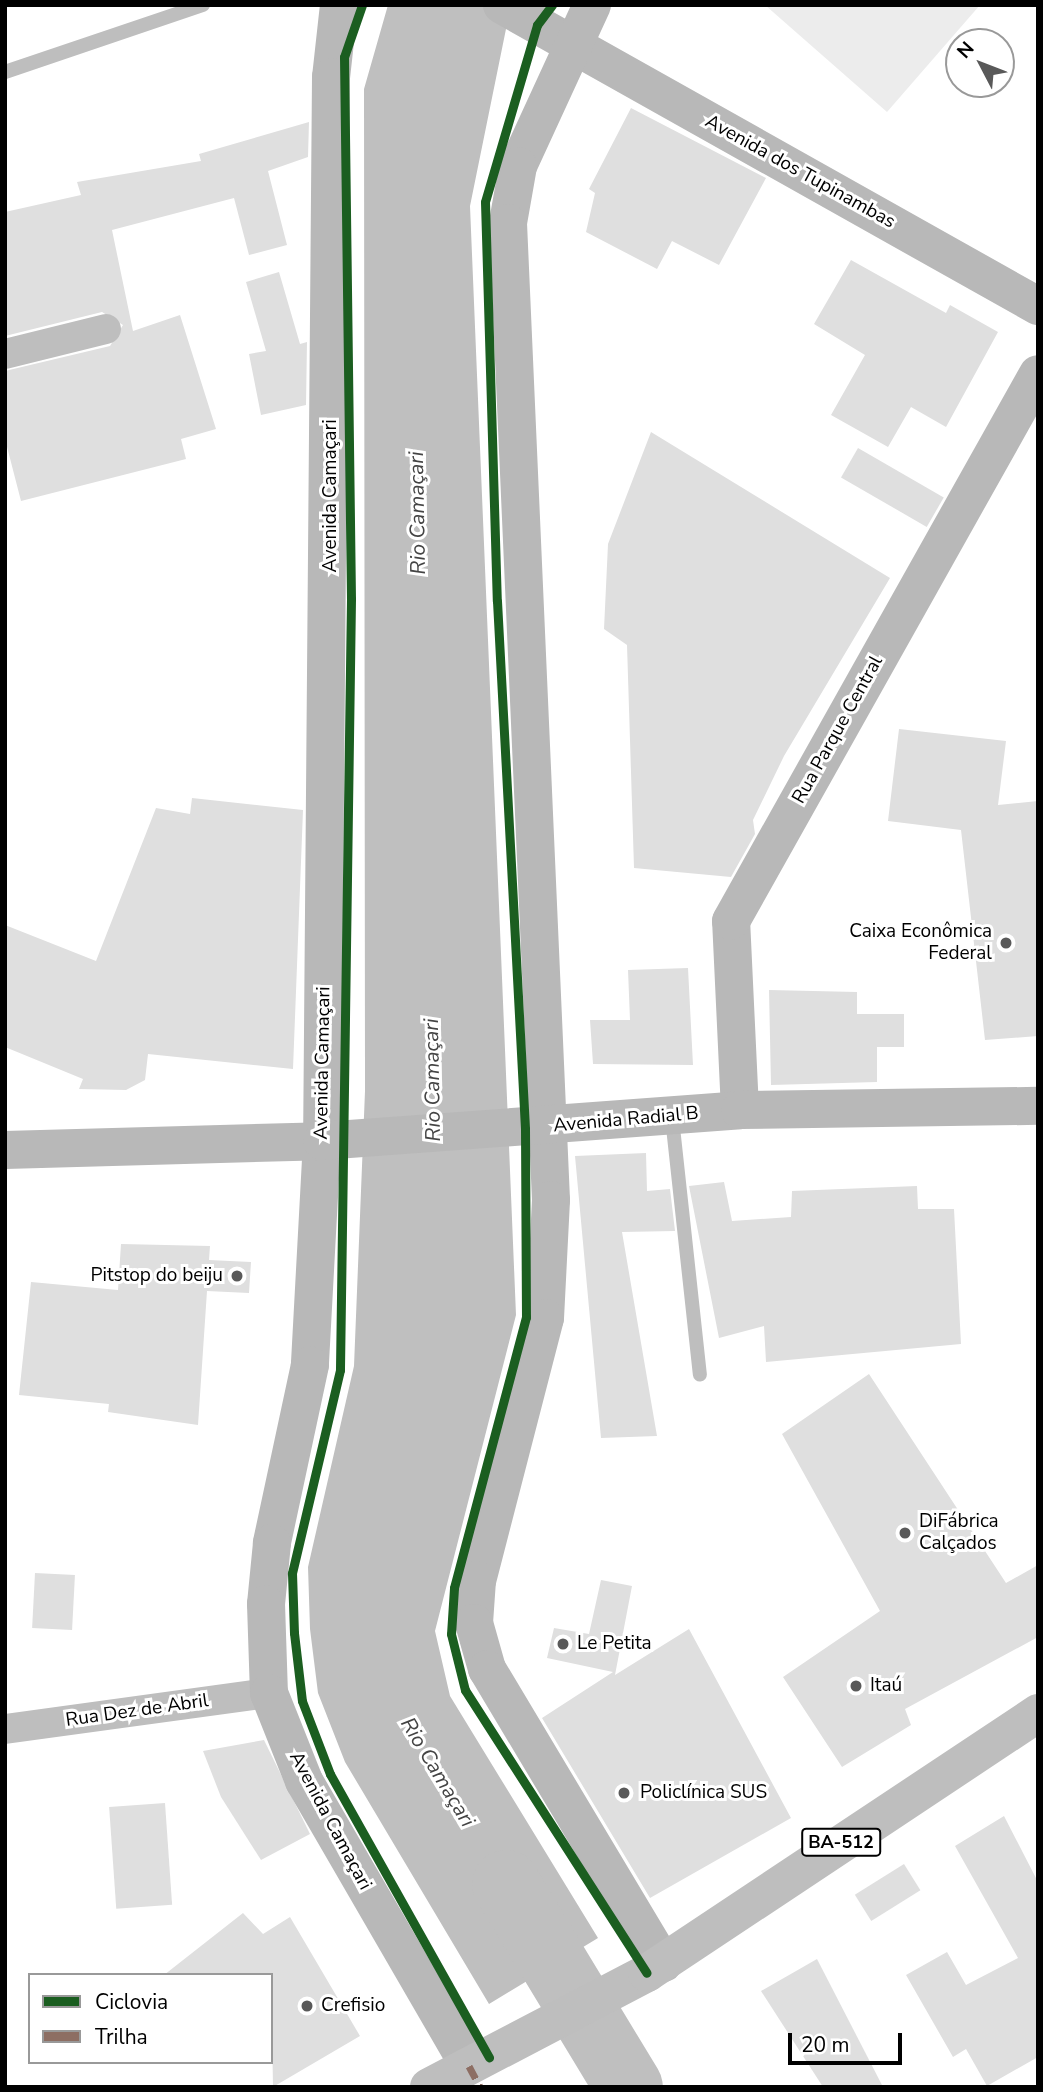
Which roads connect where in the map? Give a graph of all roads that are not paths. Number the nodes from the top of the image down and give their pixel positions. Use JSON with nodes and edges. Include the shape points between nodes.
{"nodes":[{"id":1,"x":203,"y":5,"type":"edge"},
{"id":2,"x":339,"y":5,"type":"edge"},
{"id":3,"x":592,"y":5,"type":"edge"},
{"id":4,"x":514,"y":12,"type":"edge"},
{"id":5,"x":566,"y":41,"type":"junction"},
{"id":6,"x":5,"y":72,"type":"edge"},
{"id":7,"x":1038,"y":306,"type":"edge"},
{"id":8,"x":106,"y":329,"type":"dead end"},
{"id":9,"x":5,"y":354,"type":"edge"},
{"id":10,"x":1038,"y":374,"type":"edge"},
{"id":11,"x":1038,"y":1106,"type":"edge"},
{"id":12,"x":740,"y":1110,"type":"junction"},
{"id":13,"x":672,"y":1116,"type":"junction"},
{"id":14,"x":533,"y":1128,"type":"junction"},
{"id":15,"x":334,"y":1139,"type":"junction"},
{"id":16,"x":5,"y":1150,"type":"edge"},
{"id":17,"x":700,"y":1374,"type":"dead end"},
{"id":18,"x":269,"y":1693,"type":"junction"},
{"id":19,"x":1032,"y":1725,"type":"edge"},
{"id":20,"x":5,"y":1729,"type":"edge"},
{"id":21,"x":663,"y":1963,"type":"junction"},
{"id":22,"x":468,"y":2066,"type":"junction"},
{"id":23,"x":429,"y":2087,"type":"edge"}],
"edges":[{"from":1,"to":6,"type":"lane"},
{"from":2,"to":15,"type":"street","name":"Avenida Camaçari","via":[[331,77]]},
{"from":3,"to":5,"type":"street"},
{"from":4,"to":5,"type":"street","name":"Avenida dos Tupinambas"},
{"from":5,"to":7,"type":"street","name":"Avenida dos Tupinambas"},
{"from":5,"to":14,"type":"street","via":[[518,166],[508,222]]},
{"from":8,"to":9,"type":"street"},
{"from":10,"to":12,"type":"street","name":"Rua Parque Central","via":[[731,922]]},
{"from":11,"to":12,"type":"street","name":"Avenida Radial B"},
{"from":12,"to":13,"type":"street","name":"Avenida Radial B"},
{"from":13,"to":14,"type":"street","name":"Avenida Radial B"},
{"from":13,"to":17,"type":"lane"},
{"from":14,"to":15,"type":"street","name":"Avenida Radial B"},
{"from":14,"to":21,"type":"street","via":[[545,1318],[477,1580],[474,1623],[486,1669]]},
{"from":15,"to":16,"type":"street","name":"Avenida Radial B"},
{"from":15,"to":18,"type":"street","name":"Avenida Camaçari","via":[[310,1365],[272,1543],[266,1604]]},
{"from":18,"to":20,"type":"street","name":"Rua Dez de Abril"},
{"from":18,"to":22,"type":"street","name":"Avenida Camaçari","via":[[304,1781]]},
{"from":19,"to":21,"type":"main road","number":"BA-512"},
{"from":21,"to":22,"type":"main road","number":"BA-512","via":[[513,2047]]},
{"from":22,"to":23,"type":"main road","number":"BA-512"}]}
